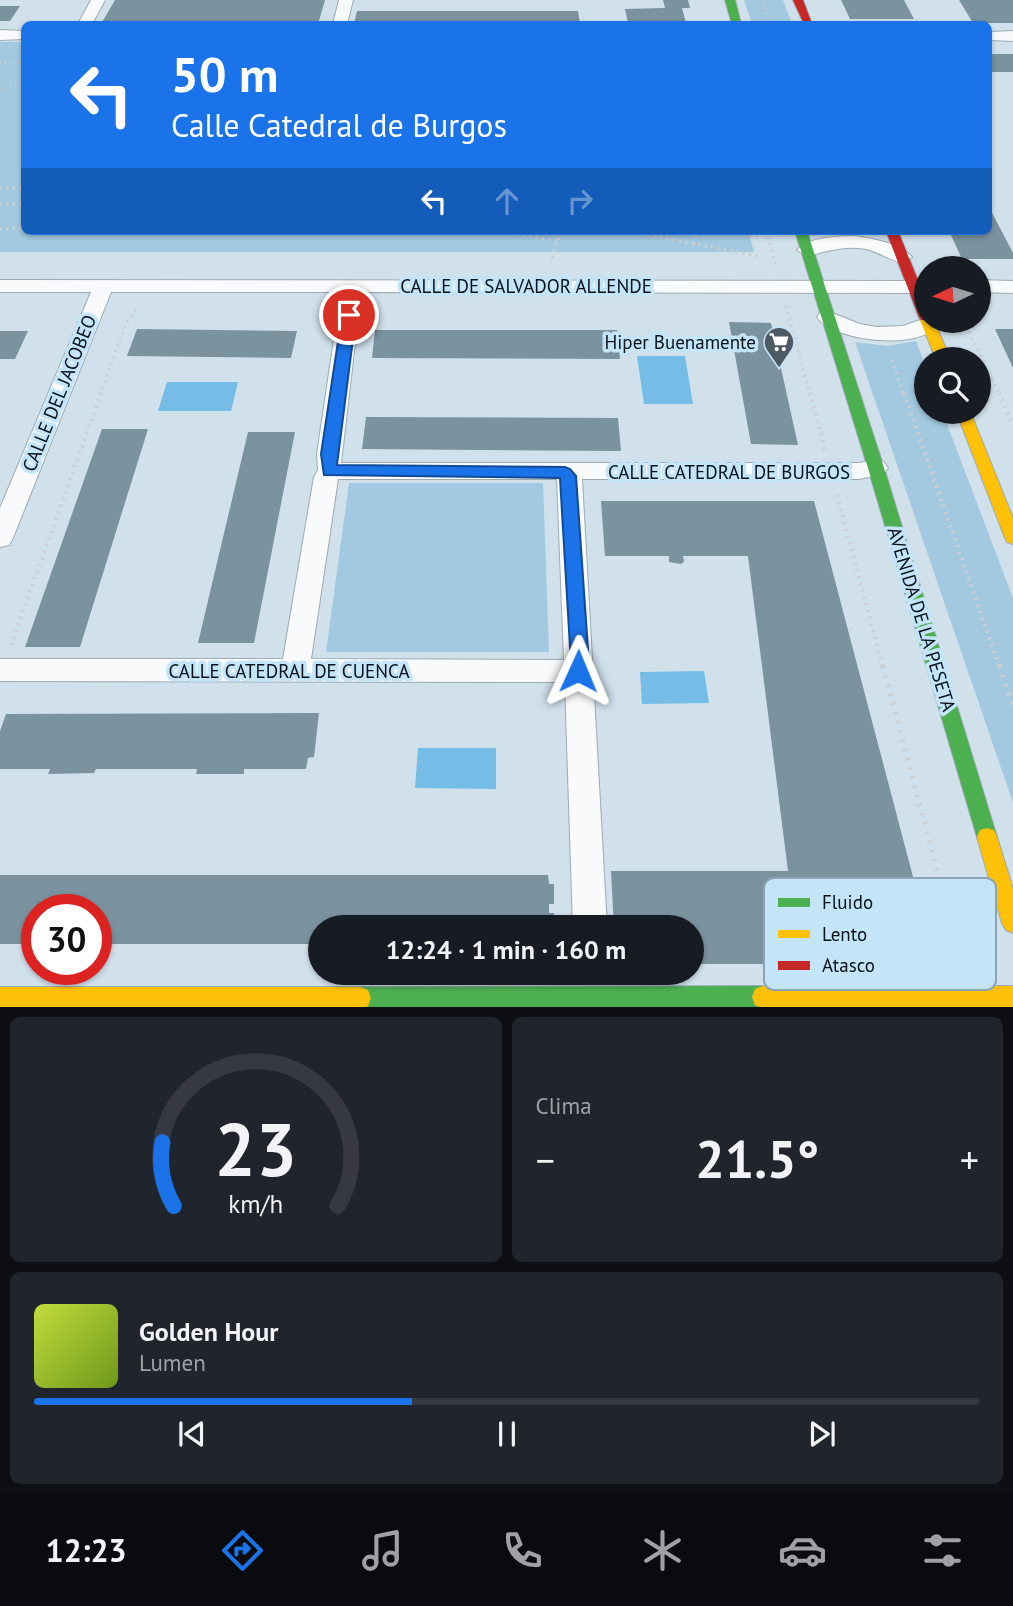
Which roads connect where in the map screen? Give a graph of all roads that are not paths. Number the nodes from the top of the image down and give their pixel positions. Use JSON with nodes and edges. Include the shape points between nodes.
{"nodes":[{"id":1,"x":97,"y":0,"type":"edge"},
{"id":2,"x":345,"y":0,"type":"edge"},
{"id":3,"x":730,"y":0,"type":"edge"},
{"id":4,"x":798,"y":0,"type":"edge"},
{"id":5,"x":86,"y":21,"type":"edge"},
{"id":6,"x":341,"y":21,"type":"edge"},
{"id":7,"x":736,"y":21,"type":"edge"},
{"id":8,"x":807,"y":21,"type":"edge"},
{"id":9,"x":0,"y":36,"type":"edge"},
{"id":10,"x":21,"y":36,"type":"edge"},
{"id":11,"x":992,"y":36,"type":"edge"},
{"id":12,"x":1013,"y":36,"type":"edge"},
{"id":13,"x":802,"y":235,"type":"edge"},
{"id":14,"x":894,"y":235,"type":"edge"},
{"id":15,"x":807,"y":250,"type":"junction"},
{"id":16,"x":902,"y":257,"type":"junction"},
{"id":17,"x":914,"y":277,"type":"edge"},
{"id":18,"x":0,"y":286,"type":"edge"},
{"id":19,"x":352,"y":286,"type":"junction"},
{"id":20,"x":991,"y":286,"type":"edge"},
{"id":21,"x":1013,"y":286,"type":"edge"},
{"id":22,"x":103,"y":287,"type":"junction"},
{"id":23,"x":817,"y":287,"type":"junction"},
{"id":24,"x":914,"y":287,"type":"edge"},
{"id":25,"x":827,"y":317,"type":"junction"},
{"id":26,"x":914,"y":327,"type":"edge"},
{"id":27,"x":968,"y":424,"type":"edge"},
{"id":28,"x":876,"y":468,"type":"junction"},
{"id":29,"x":330,"y":471,"type":"junction"},
{"id":30,"x":565,"y":472,"type":"junction"},
{"id":31,"x":0,"y":538,"type":"edge"},
{"id":32,"x":1013,"y":538,"type":"edge"},
{"id":33,"x":5,"y":659,"type":"edge"},
{"id":34,"x":302,"y":670,"type":"junction"},
{"id":35,"x":578,"y":671,"type":"junction"},
{"id":36,"x":589,"y":915,"type":"edge"},
{"id":37,"x":1013,"y":923,"type":"edge"},
{"id":38,"x":592,"y":986,"type":"edge"},
{"id":39,"x":1013,"y":997,"type":"edge"},
{"id":40,"x":0,"y":998,"type":"edge"},
{"id":41,"x":243,"y":1002,"type":"edge"}],
"edges":[{"from":1,"to":5,"type":"street"},
{"from":2,"to":6,"type":"street"},
{"from":3,"to":7,"type":"street"},
{"from":4,"to":8,"type":"street"},
{"from":9,"to":10,"type":"street"},
{"from":11,"to":12,"type":"street"},
{"from":13,"to":15,"type":"street","name":"AVENIDA DE LA PESETA"},
{"from":14,"to":16,"type":"street"},
{"from":15,"to":16,"type":"street","via":[[854,241]]},
{"from":15,"to":23,"type":"street","name":"AVENIDA DE LA PESETA"},
{"from":16,"to":17,"type":"street"},
{"from":18,"to":22,"type":"street","name":"CALLE DE SALVADOR ALLENDE"},
{"from":19,"to":22,"type":"street","name":"CALLE DE SALVADOR ALLENDE"},
{"from":19,"to":23,"type":"street","name":"CALLE DE SALVADOR ALLENDE"},
{"from":19,"to":29,"type":"street"},
{"from":20,"to":21,"type":"street"},
{"from":22,"to":31,"type":"street","name":"CALLE DEL JACOBEO"},
{"from":23,"to":24,"type":"street","name":"CALLE DE SALVADOR ALLENDE"},
{"from":23,"to":25,"type":"street","name":"AVENIDA DE LA PESETA"},
{"from":25,"to":26,"type":"street","via":[[880,336]]},
{"from":25,"to":28,"type":"street","name":"AVENIDA DE LA PESETA"},
{"from":27,"to":32,"type":"street"},
{"from":28,"to":30,"type":"street","name":"CALLE CATEDRAL DE BURGOS"},
{"from":28,"to":37,"type":"street","name":"AVENIDA DE LA PESETA"},
{"from":29,"to":30,"type":"street","name":"CALLE CATEDRAL DE BURGOS"},
{"from":29,"to":34,"type":"street","via":[[297,660]]},
{"from":30,"to":35,"type":"street","via":[[570,480]]},
{"from":33,"to":34,"type":"street","name":"CALLE CATEDRAL DE CUENCA"},
{"from":34,"to":35,"type":"street","name":"CALLE CATEDRAL DE CUENCA"},
{"from":35,"to":36,"type":"street"},
{"from":38,"to":39,"type":"street"},
{"from":38,"to":41,"type":"street"},
{"from":40,"to":41,"type":"street"}]}
